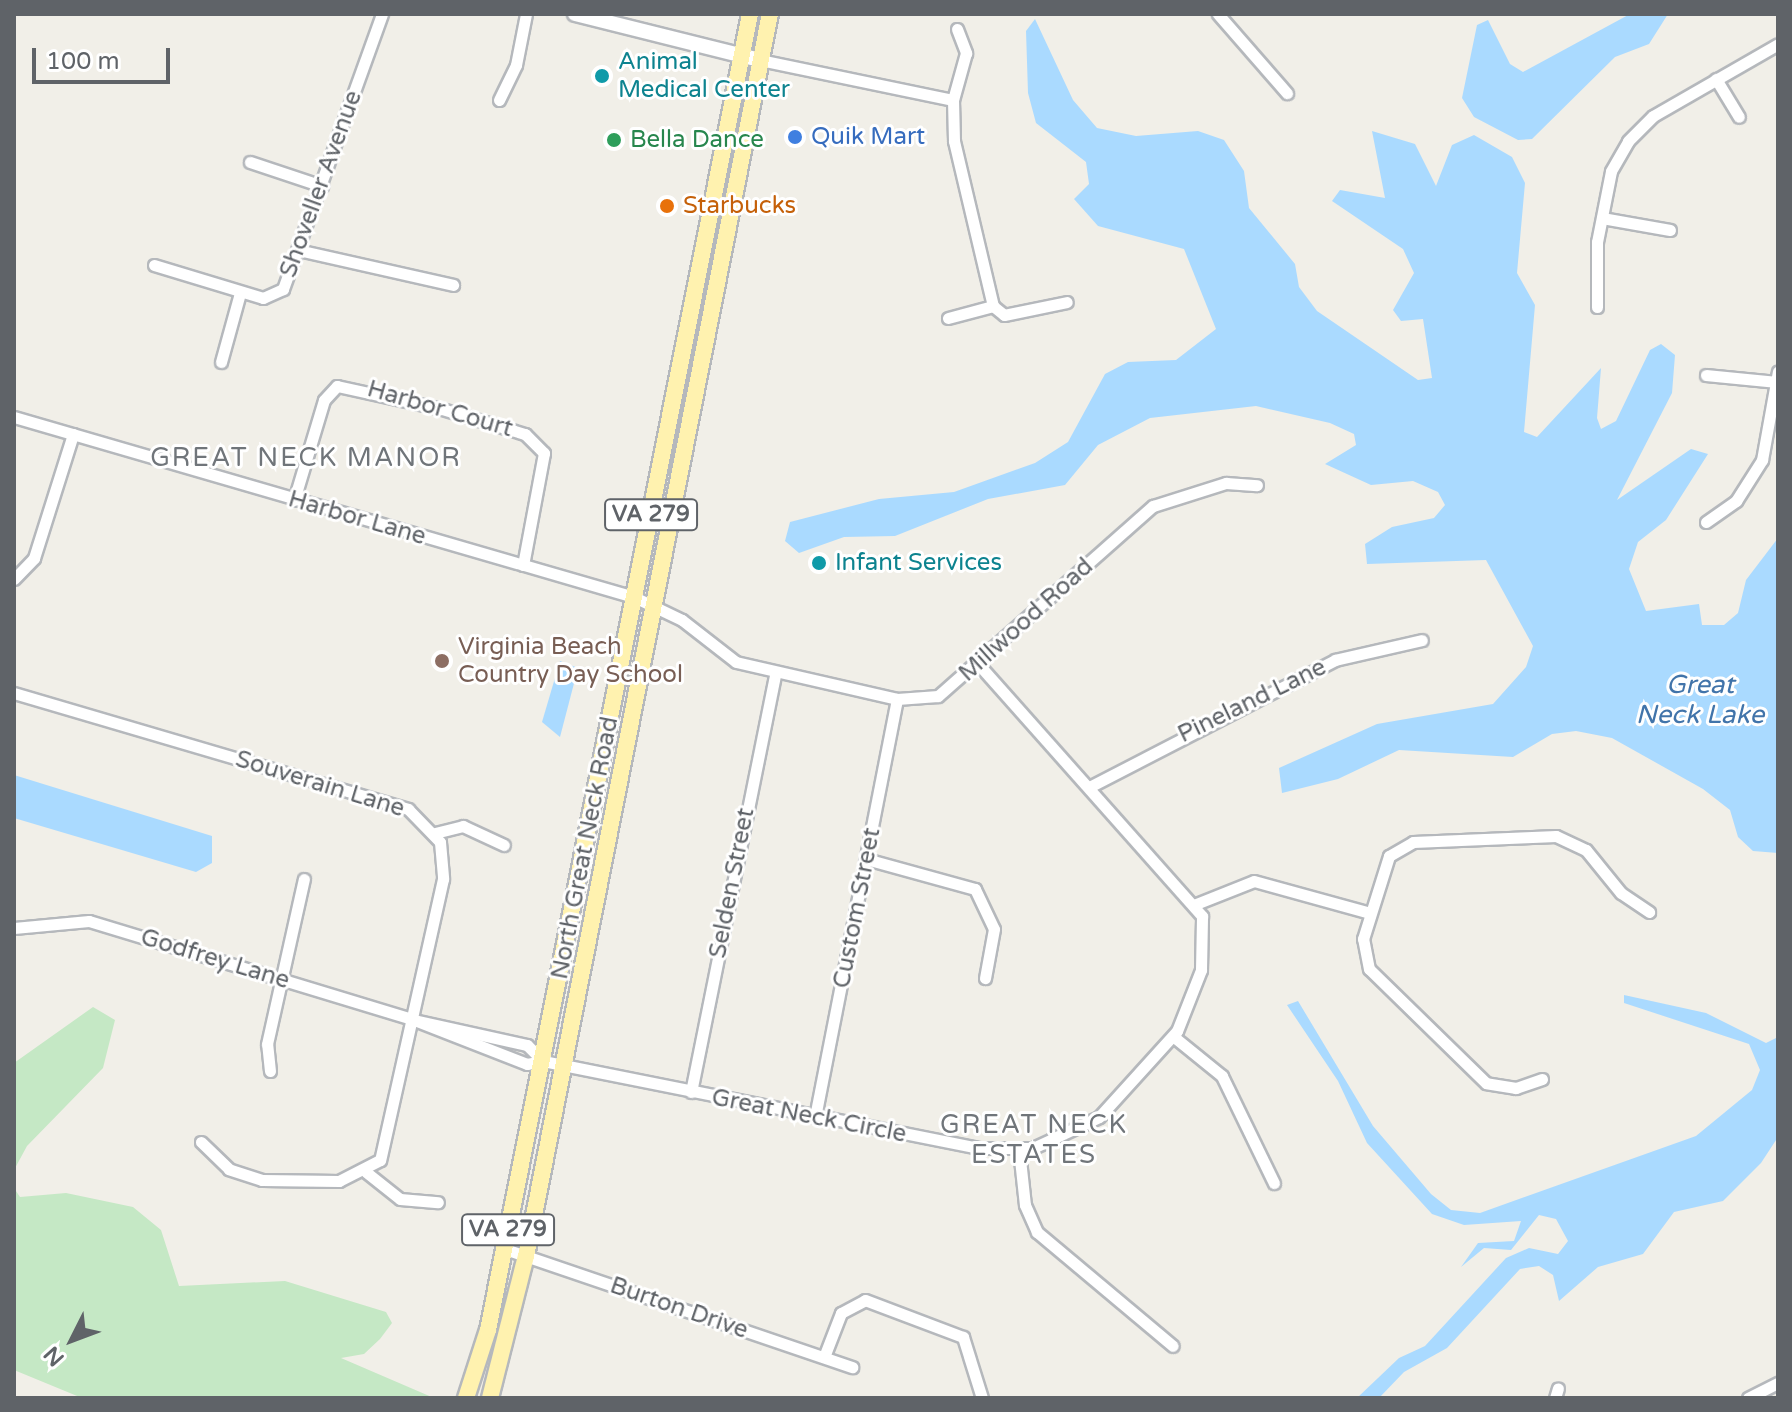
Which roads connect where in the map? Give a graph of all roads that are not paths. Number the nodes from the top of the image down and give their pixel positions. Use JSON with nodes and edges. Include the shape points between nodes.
{"nodes":[{"id":1,"x":382,"y":14,"type":"edge"},
{"id":2,"x":526,"y":14,"type":"edge"},
{"id":3,"x":578,"y":14,"type":"edge"},
{"id":4,"x":750,"y":14,"type":"edge"},
{"id":5,"x":770,"y":14,"type":"edge"},
{"id":6,"x":1218,"y":14,"type":"edge"},
{"id":7,"x":957,"y":29,"type":"dead end"},
{"id":8,"x":1778,"y":44,"type":"edge"},
{"id":9,"x":742,"y":54,"type":"junction"},
{"id":10,"x":760,"y":60,"type":"junction"},
{"id":11,"x":1716,"y":79,"type":"junction"},
{"id":12,"x":1287,"y":93,"type":"dead end"},
{"id":13,"x":499,"y":100,"type":"dead end"},
{"id":14,"x":953,"y":100,"type":"junction"},
{"id":15,"x":1739,"y":117,"type":"dead end"},
{"id":16,"x":250,"y":162,"type":"dead end"},
{"id":17,"x":322,"y":186,"type":"junction"},
{"id":18,"x":1602,"y":218,"type":"junction"},
{"id":19,"x":1670,"y":230,"type":"dead end"},
{"id":20,"x":298,"y":250,"type":"junction"},
{"id":21,"x":154,"y":265,"type":"dead end"},
{"id":22,"x":453,"y":285,"type":"dead end"},
{"id":23,"x":240,"y":293,"type":"junction"},
{"id":24,"x":1067,"y":302,"type":"dead end"},
{"id":25,"x":993,"y":306,"type":"junction"},
{"id":26,"x":1597,"y":307,"type":"dead end"},
{"id":27,"x":948,"y":318,"type":"dead end"},
{"id":28,"x":221,"y":362,"type":"dead end"},
{"id":29,"x":1778,"y":371,"type":"edge"},
{"id":30,"x":1706,"y":375,"type":"dead end"},
{"id":31,"x":1777,"y":382,"type":"edge"},
{"id":32,"x":14,"y":417,"type":"edge"},
{"id":33,"x":73,"y":434,"type":"junction"},
{"id":34,"x":1257,"y":485,"type":"dead end"},
{"id":35,"x":294,"y":500,"type":"junction"},
{"id":36,"x":1706,"y":522,"type":"dead end"},
{"id":37,"x":523,"y":565,"type":"junction"},
{"id":38,"x":14,"y":579,"type":"edge"},
{"id":39,"x":634,"y":597,"type":"junction"},
{"id":40,"x":654,"y":607,"type":"junction"},
{"id":41,"x":1422,"y":640,"type":"dead end"},
{"id":42,"x":979,"y":665,"type":"junction"},
{"id":43,"x":775,"y":674,"type":"junction"},
{"id":44,"x":14,"y":693,"type":"edge"},
{"id":45,"x":897,"y":699,"type":"junction"},
{"id":46,"x":1091,"y":786,"type":"junction"},
{"id":47,"x":435,"y":833,"type":"junction"},
{"id":48,"x":504,"y":845,"type":"dead end"},
{"id":49,"x":866,"y":859,"type":"junction"},
{"id":50,"x":304,"y":879,"type":"dead end"},
{"id":51,"x":1196,"y":904,"type":"junction"},
{"id":52,"x":1649,"y":912,"type":"dead end"},
{"id":53,"x":1370,"y":913,"type":"junction"},
{"id":54,"x":14,"y":928,"type":"edge"},
{"id":55,"x":281,"y":978,"type":"junction"},
{"id":56,"x":985,"y":978,"type":"dead end"},
{"id":57,"x":414,"y":1020,"type":"junction"},
{"id":58,"x":1174,"y":1037,"type":"junction"},
{"id":59,"x":543,"y":1061,"type":"junction"},
{"id":60,"x":564,"y":1065,"type":"junction"},
{"id":61,"x":270,"y":1071,"type":"dead end"},
{"id":62,"x":1542,"y":1079,"type":"dead end"},
{"id":63,"x":691,"y":1092,"type":"junction"},
{"id":64,"x":815,"y":1117,"type":"junction"},
{"id":65,"x":201,"y":1142,"type":"dead end"},
{"id":66,"x":1019,"y":1150,"type":"junction"},
{"id":67,"x":366,"y":1172,"type":"junction"},
{"id":68,"x":1274,"y":1183,"type":"dead end"},
{"id":69,"x":438,"y":1202,"type":"dead end"},
{"id":70,"x":505,"y":1249,"type":"junction"},
{"id":71,"x":526,"y":1256,"type":"junction"},
{"id":72,"x":1173,"y":1346,"type":"dead end"},
{"id":73,"x":824,"y":1357,"type":"junction"},
{"id":74,"x":852,"y":1367,"type":"dead end"},
{"id":75,"x":1778,"y":1383,"type":"edge"},
{"id":76,"x":466,"y":1398,"type":"edge"},
{"id":77,"x":490,"y":1398,"type":"edge"},
{"id":78,"x":982,"y":1398,"type":"edge"},
{"id":79,"x":1748,"y":1398,"type":"edge"}],
"edges":[{"from":1,"to":17,"type":"street","name":"Shoveller Avenue"},
{"from":2,"to":13,"type":"street","via":[[511,81]]},
{"from":3,"to":9,"type":"street"},
{"from":4,"to":9,"type":"main road","name":"North Great Neck Road","number":"VA 279"},
{"from":5,"to":10,"type":"main road","name":"North Great Neck Road","number":"VA 279"},
{"from":6,"to":12,"type":"street"},
{"from":7,"to":14,"type":"street","via":[[966,53]]},
{"from":8,"to":11,"type":"street"},
{"from":9,"to":10,"type":"street"},
{"from":9,"to":39,"type":"main road","name":"North Great Neck Road","number":"VA 279"},
{"from":10,"to":14,"type":"street"},
{"from":10,"to":40,"type":"main road","name":"North Great Neck Road","number":"VA 279"},
{"from":11,"to":15,"type":"street"},
{"from":11,"to":18,"type":"street","via":[[1653,116],[1628,141],[1611,171]]},
{"from":14,"to":25,"type":"street","via":[[956,153]]},
{"from":16,"to":17,"type":"street"},
{"from":17,"to":20,"type":"street","name":"Shoveller Avenue"},
{"from":18,"to":19,"type":"street"},
{"from":18,"to":26,"type":"street","via":[[1592,281]]},
{"from":20,"to":22,"type":"street"},
{"from":20,"to":23,"type":"street","name":"Shoveller Avenue","via":[[283,289],[263,298]]},
{"from":21,"to":23,"type":"street"},
{"from":23,"to":28,"type":"street"},
{"from":24,"to":25,"type":"street","via":[[1004,315]]},
{"from":25,"to":27,"type":"street"},
{"from":29,"to":31,"type":"street"},
{"from":30,"to":31,"type":"street"},
{"from":31,"to":36,"type":"street","via":[[1762,460],[1736,501]]},
{"from":32,"to":33,"type":"street","name":"Harbor Lane"},
{"from":33,"to":35,"type":"street","name":"Harbor Lane"},
{"from":33,"to":38,"type":"street","via":[[34,558]]},
{"from":34,"to":42,"type":"street","name":"Millwood Road","via":[[1226,483],[1153,506]]},
{"from":35,"to":37,"type":"street","name":"Harbor Lane"},
{"from":35,"to":37,"type":"street","name":"Harbor Court","via":[[324,400],[337,386],[427,405],[525,434],[541,448]]},
{"from":37,"to":39,"type":"street","name":"Harbor Lane"},
{"from":39,"to":40,"type":"street","name":"Harbor Lane"},
{"from":39,"to":59,"type":"main road","name":"North Great Neck Road","number":"VA 279"},
{"from":40,"to":43,"type":"street","name":"Millwood Road","via":[[736,662]]},
{"from":40,"to":60,"type":"main road","name":"North Great Neck Road","number":"VA 279"},
{"from":41,"to":46,"type":"street","name":"Pineland Lane","via":[[1335,660]]},
{"from":42,"to":45,"type":"street","name":"Millwood Road","via":[[938,696]]},
{"from":42,"to":46,"type":"street"},
{"from":43,"to":45,"type":"street","name":"Millwood Road"},
{"from":43,"to":63,"type":"street","name":"Selden Street"},
{"from":44,"to":47,"type":"street","name":"Souverain Lane","via":[[408,809]]},
{"from":45,"to":49,"type":"street","name":"Custom Street"},
{"from":46,"to":51,"type":"street"},
{"from":47,"to":48,"type":"street","via":[[463,826]]},
{"from":47,"to":57,"type":"street","via":[[443,879]]},
{"from":49,"to":56,"type":"street","via":[[975,889],[994,929]]},
{"from":49,"to":64,"type":"street","name":"Custom Street"},
{"from":50,"to":55,"type":"street"},
{"from":51,"to":53,"type":"street","via":[[1254,881]]},
{"from":51,"to":58,"type":"street","name":"Great Neck Circle","via":[[1205,953]]},
{"from":52,"to":53,"type":"street","via":[[1621,893],[1586,850],[1544,835],[1404,845],[1386,864]]},
{"from":53,"to":62,"type":"street","via":[[1363,939],[1369,969],[1477,1078],[1506,1089]]},
{"from":54,"to":55,"type":"street","name":"Godfrey Lane","via":[[89,921]]},
{"from":55,"to":57,"type":"street","name":"Godfrey Lane"},
{"from":55,"to":61,"type":"street","via":[[267,1044]]},
{"from":57,"to":59,"type":"street","name":"Godfrey Lane","via":[[490,1054]]},
{"from":57,"to":59,"type":"street","name":"Godfrey Lane","via":[[527,1045]]},
{"from":57,"to":67,"type":"street","via":[[388,1145]]},
{"from":58,"to":66,"type":"street","name":"Great Neck Circle","via":[[1111,1108],[1051,1143]]},
{"from":58,"to":68,"type":"street","via":[[1222,1076]]},
{"from":59,"to":60,"type":"street","name":"Godfrey Lane"},
{"from":59,"to":70,"type":"main road","name":"North Great Neck Road","number":"VA 279"},
{"from":60,"to":63,"type":"street","name":"Great Neck Circle"},
{"from":60,"to":71,"type":"main road","name":"North Great Neck Road","number":"VA 279"},
{"from":63,"to":64,"type":"street","name":"Great Neck Circle"},
{"from":64,"to":66,"type":"street","name":"Great Neck Circle"},
{"from":65,"to":67,"type":"street","via":[[229,1169],[254,1179],[339,1181]]},
{"from":66,"to":72,"type":"street","via":[[1025,1205],[1046,1243]]},
{"from":67,"to":69,"type":"street","via":[[400,1199]]},
{"from":70,"to":71,"type":"street","name":"Burton Drive"},
{"from":70,"to":76,"type":"main road","name":"North Great Neck Road","number":"VA 279"},
{"from":71,"to":73,"type":"street","name":"Burton Drive"},
{"from":71,"to":77,"type":"main road","name":"North Great Neck Road","number":"VA 279"},
{"from":73,"to":74,"type":"street","name":"Burton Drive"},
{"from":73,"to":78,"type":"street","via":[[841,1313],[865,1300],[963,1337]]},
{"from":75,"to":79,"type":"street"}]}
